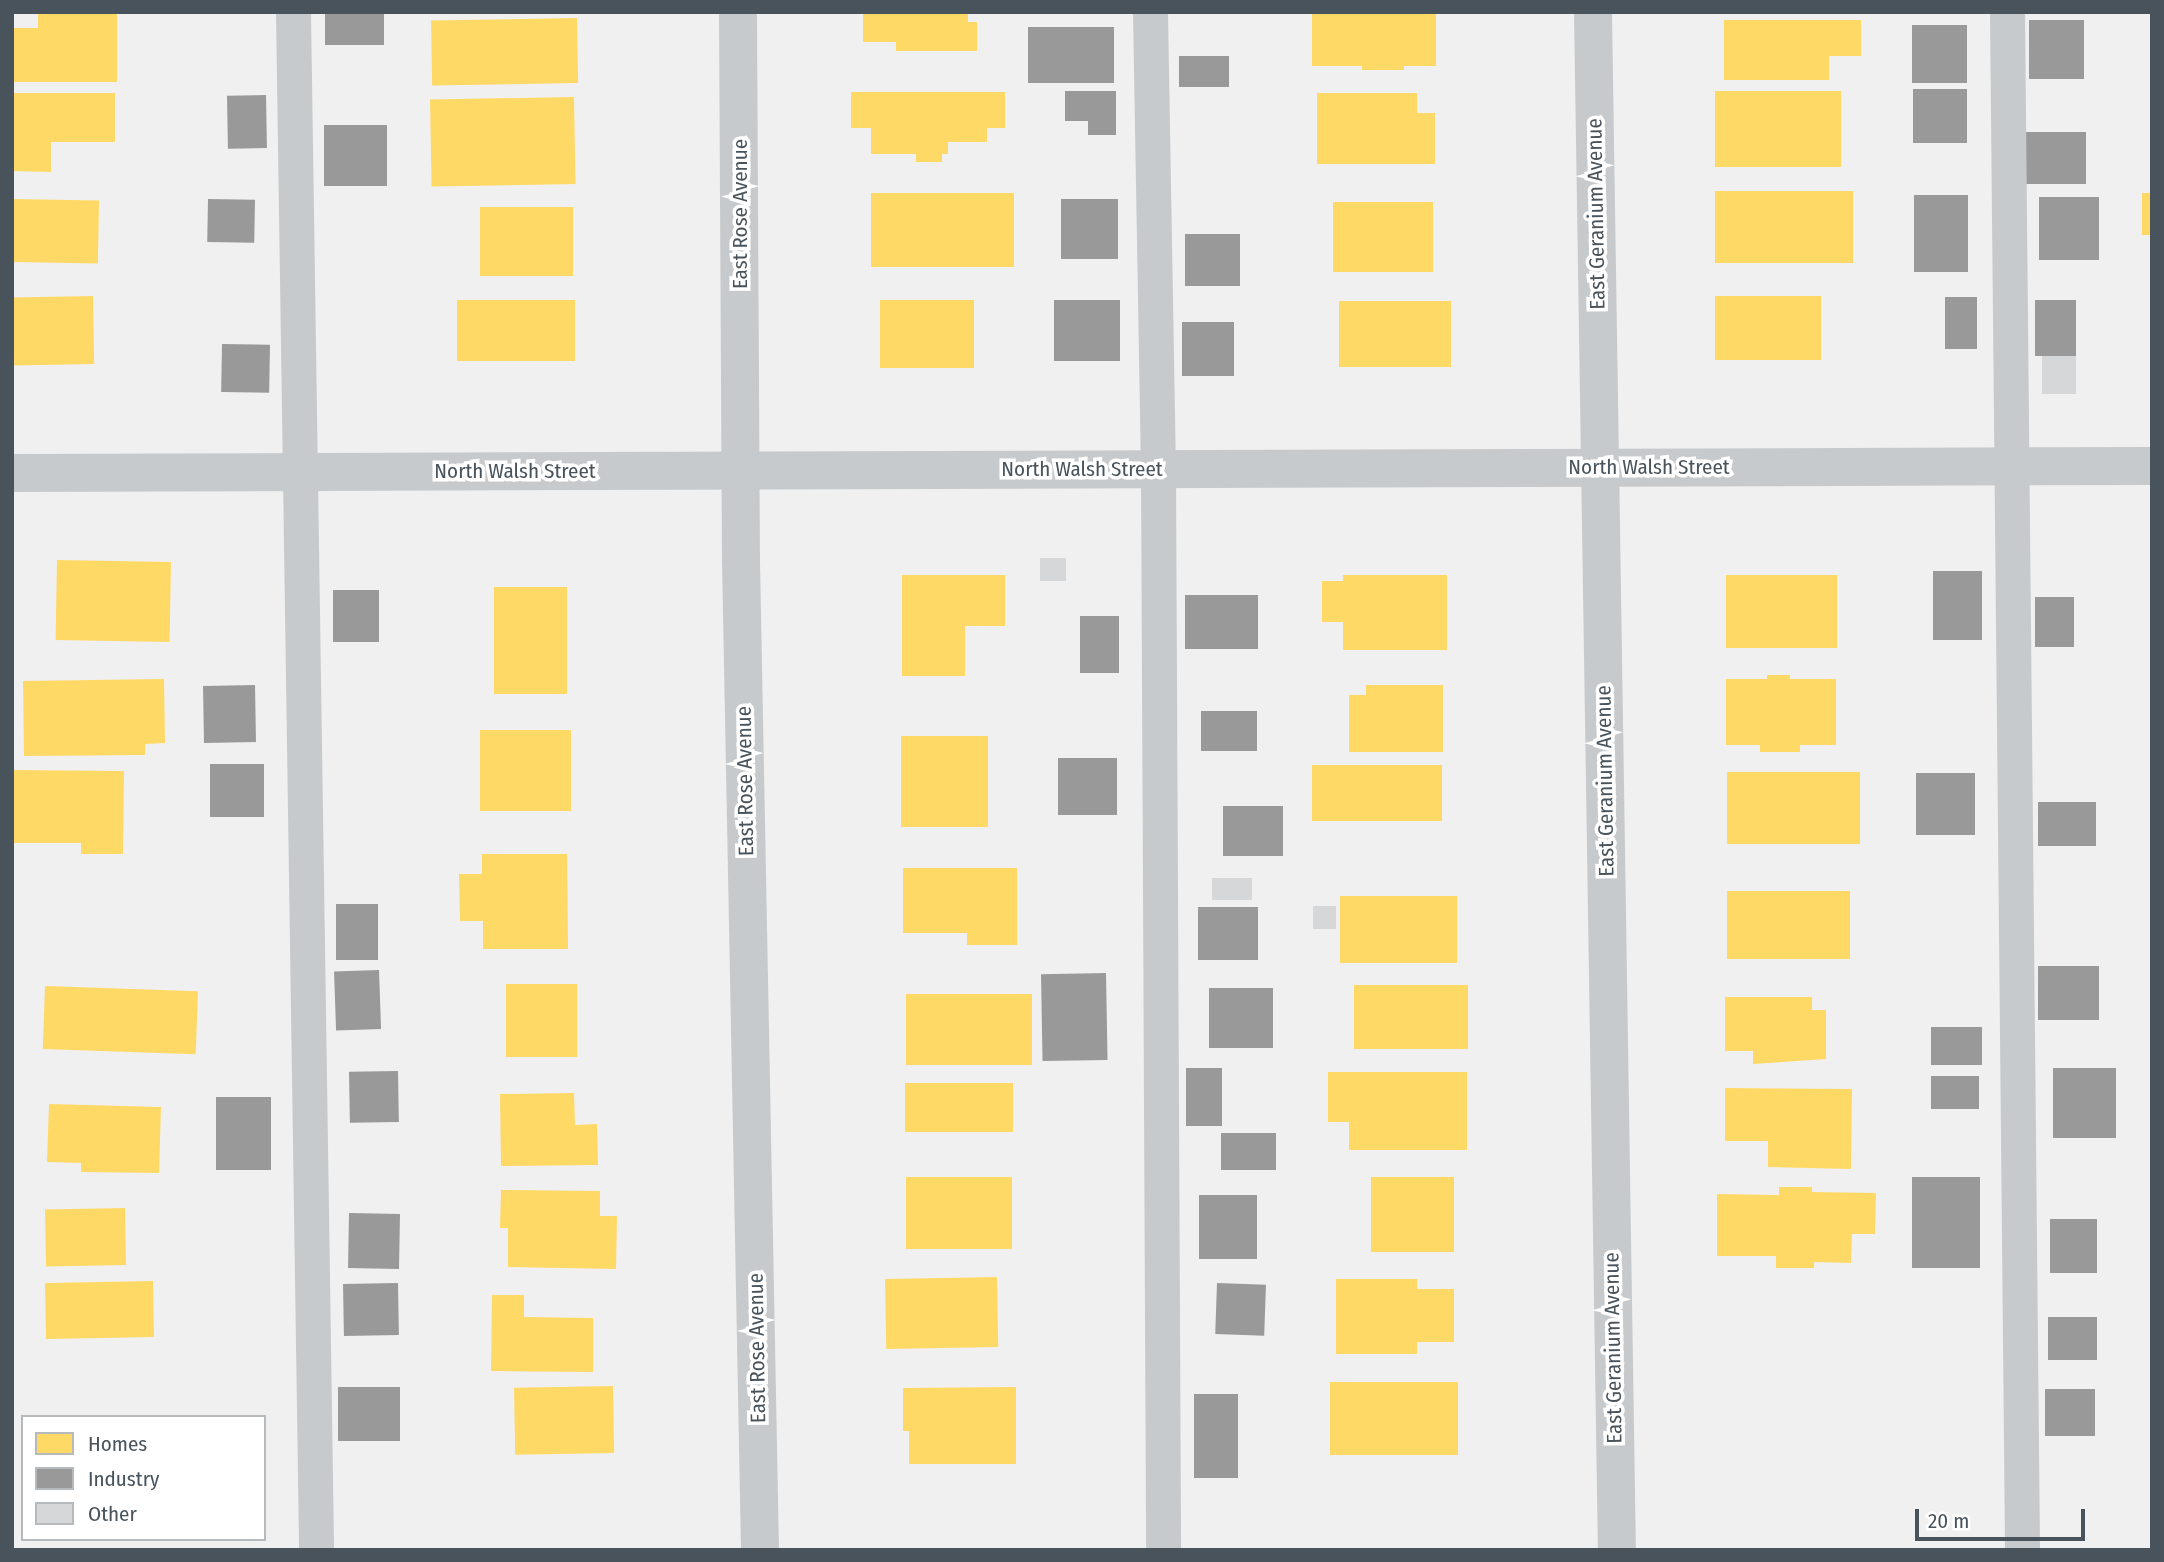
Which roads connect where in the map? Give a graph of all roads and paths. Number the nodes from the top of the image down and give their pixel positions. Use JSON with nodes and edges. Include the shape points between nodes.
{"nodes":[{"id":1,"x":293,"y":12,"type":"edge"},
{"id":2,"x":738,"y":12,"type":"edge"},
{"id":3,"x":1150,"y":12,"type":"edge"},
{"id":4,"x":1593,"y":12,"type":"edge"},
{"id":5,"x":2007,"y":12,"type":"edge"},
{"id":6,"x":2013,"y":466,"type":"junction"},
{"id":7,"x":2152,"y":466,"type":"edge"},
{"id":8,"x":1600,"y":467,"type":"junction"},
{"id":9,"x":1158,"y":469,"type":"junction"},
{"id":10,"x":740,"y":470,"type":"junction"},
{"id":11,"x":300,"y":471,"type":"junction"},
{"id":12,"x":12,"y":472,"type":"edge"},
{"id":13,"x":316,"y":1550,"type":"edge"},
{"id":14,"x":760,"y":1550,"type":"edge"},
{"id":15,"x":1163,"y":1550,"type":"edge"},
{"id":16,"x":1617,"y":1550,"type":"edge"},
{"id":17,"x":2022,"y":1550,"type":"edge"}],
"edges":[{"from":1,"to":11,"type":"lane"},
{"from":2,"to":10,"type":"street","name":"East Rose Avenue"},
{"from":3,"to":9,"type":"lane"},
{"from":4,"to":8,"type":"street","name":"East Geranium Avenue"},
{"from":5,"to":6,"type":"lane"},
{"from":6,"to":7,"type":"street","name":"North Walsh Street"},
{"from":6,"to":8,"type":"street","name":"North Walsh Street"},
{"from":6,"to":17,"type":"lane"},
{"from":8,"to":9,"type":"street","name":"North Walsh Street"},
{"from":8,"to":16,"type":"street","name":"East Geranium Avenue"},
{"from":9,"to":10,"type":"street","name":"North Walsh Street"},
{"from":9,"to":15,"type":"lane"},
{"from":10,"to":11,"type":"street","name":"North Walsh Street"},
{"from":10,"to":14,"type":"street","name":"East Rose Avenue"},
{"from":11,"to":12,"type":"street","name":"North Walsh Street"},
{"from":11,"to":13,"type":"lane"}]}
